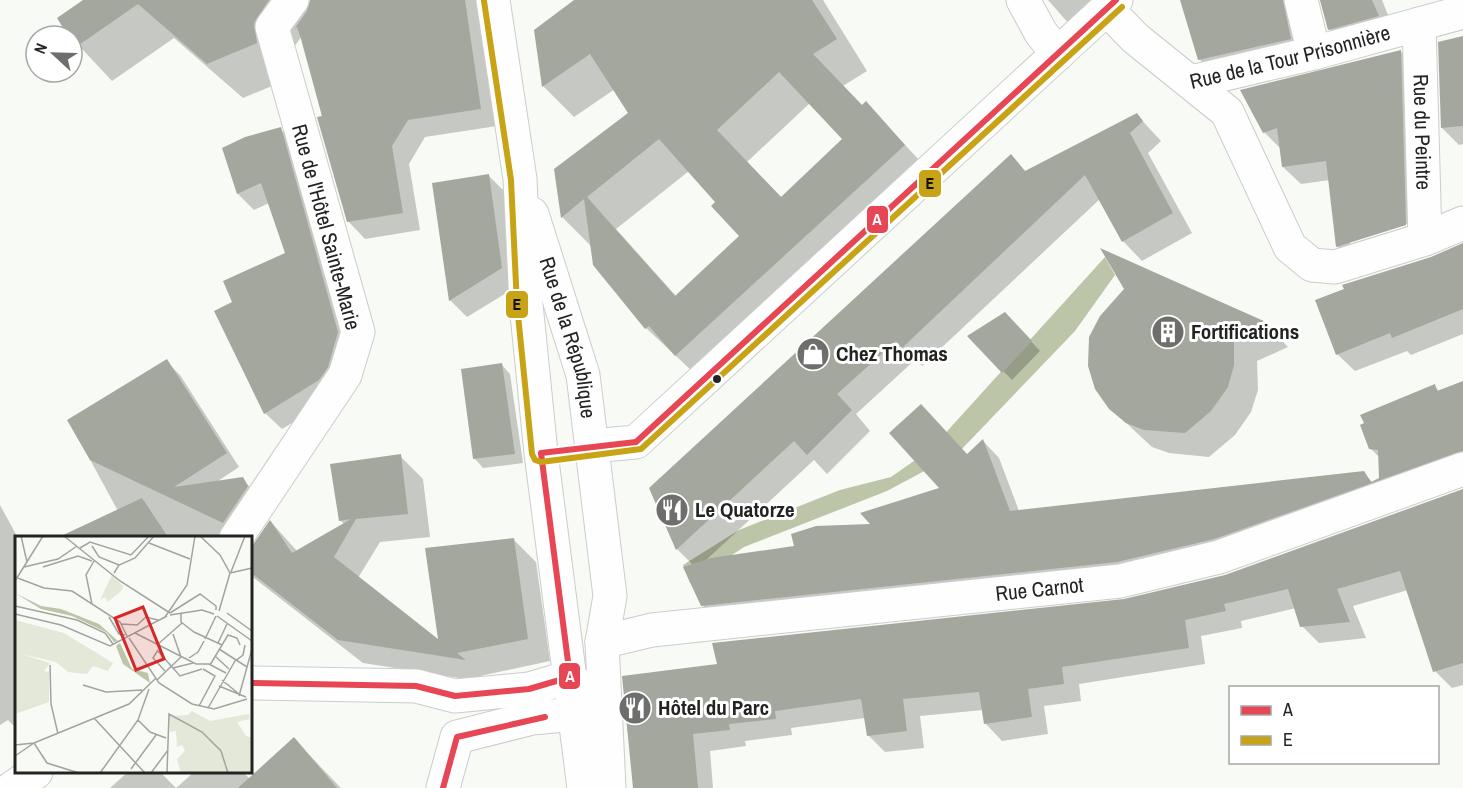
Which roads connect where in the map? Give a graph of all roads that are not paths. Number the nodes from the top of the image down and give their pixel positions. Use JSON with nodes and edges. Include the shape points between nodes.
{"nodes":[{"id":1,"x":291,"y":0,"type":"edge"},
{"id":2,"x":493,"y":0,"type":"edge"},
{"id":3,"x":1023,"y":0,"type":"edge"},
{"id":4,"x":1301,"y":0,"type":"edge"},
{"id":5,"x":1111,"y":4,"type":"edge"},
{"id":6,"x":1463,"y":12,"type":"edge"},
{"id":7,"x":1419,"y":24,"type":"junction"},
{"id":8,"x":1314,"y":53,"type":"junction"},
{"id":9,"x":1058,"y":54,"type":"junction"},
{"id":10,"x":1191,"y":82,"type":"junction"},
{"id":11,"x":520,"y":179,"type":"junction"},
{"id":12,"x":1463,"y":223,"type":"edge"},
{"id":13,"x":1425,"y":239,"type":"junction"},
{"id":14,"x":591,"y":446,"type":"junction"},
{"id":15,"x":541,"y":453,"type":"junction"},
{"id":16,"x":1463,"y":469,"type":"edge"},
{"id":17,"x":237,"y":536,"type":"edge"},
{"id":18,"x":602,"y":642,"type":"junction"},
{"id":19,"x":252,"y":683,"type":"edge"},
{"id":20,"x":575,"y":693,"type":"junction"},
{"id":21,"x":455,"y":696,"type":"junction"},
{"id":22,"x":457,"y":736,"type":"junction"},
{"id":23,"x":33,"y":773,"type":"edge"},
{"id":24,"x":600,"y":783,"type":"edge"},
{"id":25,"x":12,"y":788,"type":"edge"},
{"id":26,"x":443,"y":788,"type":"edge"}],
"edges":[{"from":1,"to":17,"type":"street","name":"Rue de l'Hôtel Sainte-Marie","via":[[272,27],[357,332],[345,375]]},
{"from":2,"to":11,"type":"street","name":"Rue de la République"},
{"from":3,"to":9,"type":"street"},
{"from":4,"to":8,"type":"street"},
{"from":5,"to":9,"type":"street"},
{"from":5,"to":10,"type":"street","name":"Rue de la Tour Prisonnière","via":[[1135,38]]},
{"from":6,"to":7,"type":"street","name":"Rue de la Tour Prisonnière"},
{"from":7,"to":8,"type":"street","name":"Rue de la Tour Prisonnière"},
{"from":7,"to":13,"type":"street","name":"Rue du Peintre"},
{"from":8,"to":10,"type":"street","name":"Rue de la Tour Prisonnière"},
{"from":9,"to":14,"type":"street","via":[[636,442]]},
{"from":10,"to":13,"type":"street","via":[[1227,112],[1290,247],[1312,265],[1335,267]]},
{"from":11,"to":14,"type":"street","name":"Rue de la République","via":[[583,375]]},
{"from":11,"to":15,"type":"street","name":"Rue de la République","via":[[526,304]]},
{"from":12,"to":13,"type":"street"},
{"from":14,"to":15,"type":"street"},
{"from":14,"to":18,"type":"street","name":"Rue de la République","via":[[610,596]]},
{"from":15,"to":20,"type":"street","name":"Rue de la République"},
{"from":16,"to":18,"type":"street","name":"Rue Carnot","via":[[1218,557],[1120,580],[652,630]]},
{"from":18,"to":20,"type":"street"},
{"from":18,"to":24,"type":"street"},
{"from":19,"to":21,"type":"street","via":[[416,686]]},
{"from":20,"to":21,"type":"street","via":[[529,689]]},
{"from":20,"to":22,"type":"street","via":[[532,718]]},
{"from":20,"to":24,"type":"street","name":"Rue de la République"},
{"from":21,"to":22,"type":"street"},
{"from":22,"to":26,"type":"street"},
{"from":23,"to":25,"type":"street"}]}
